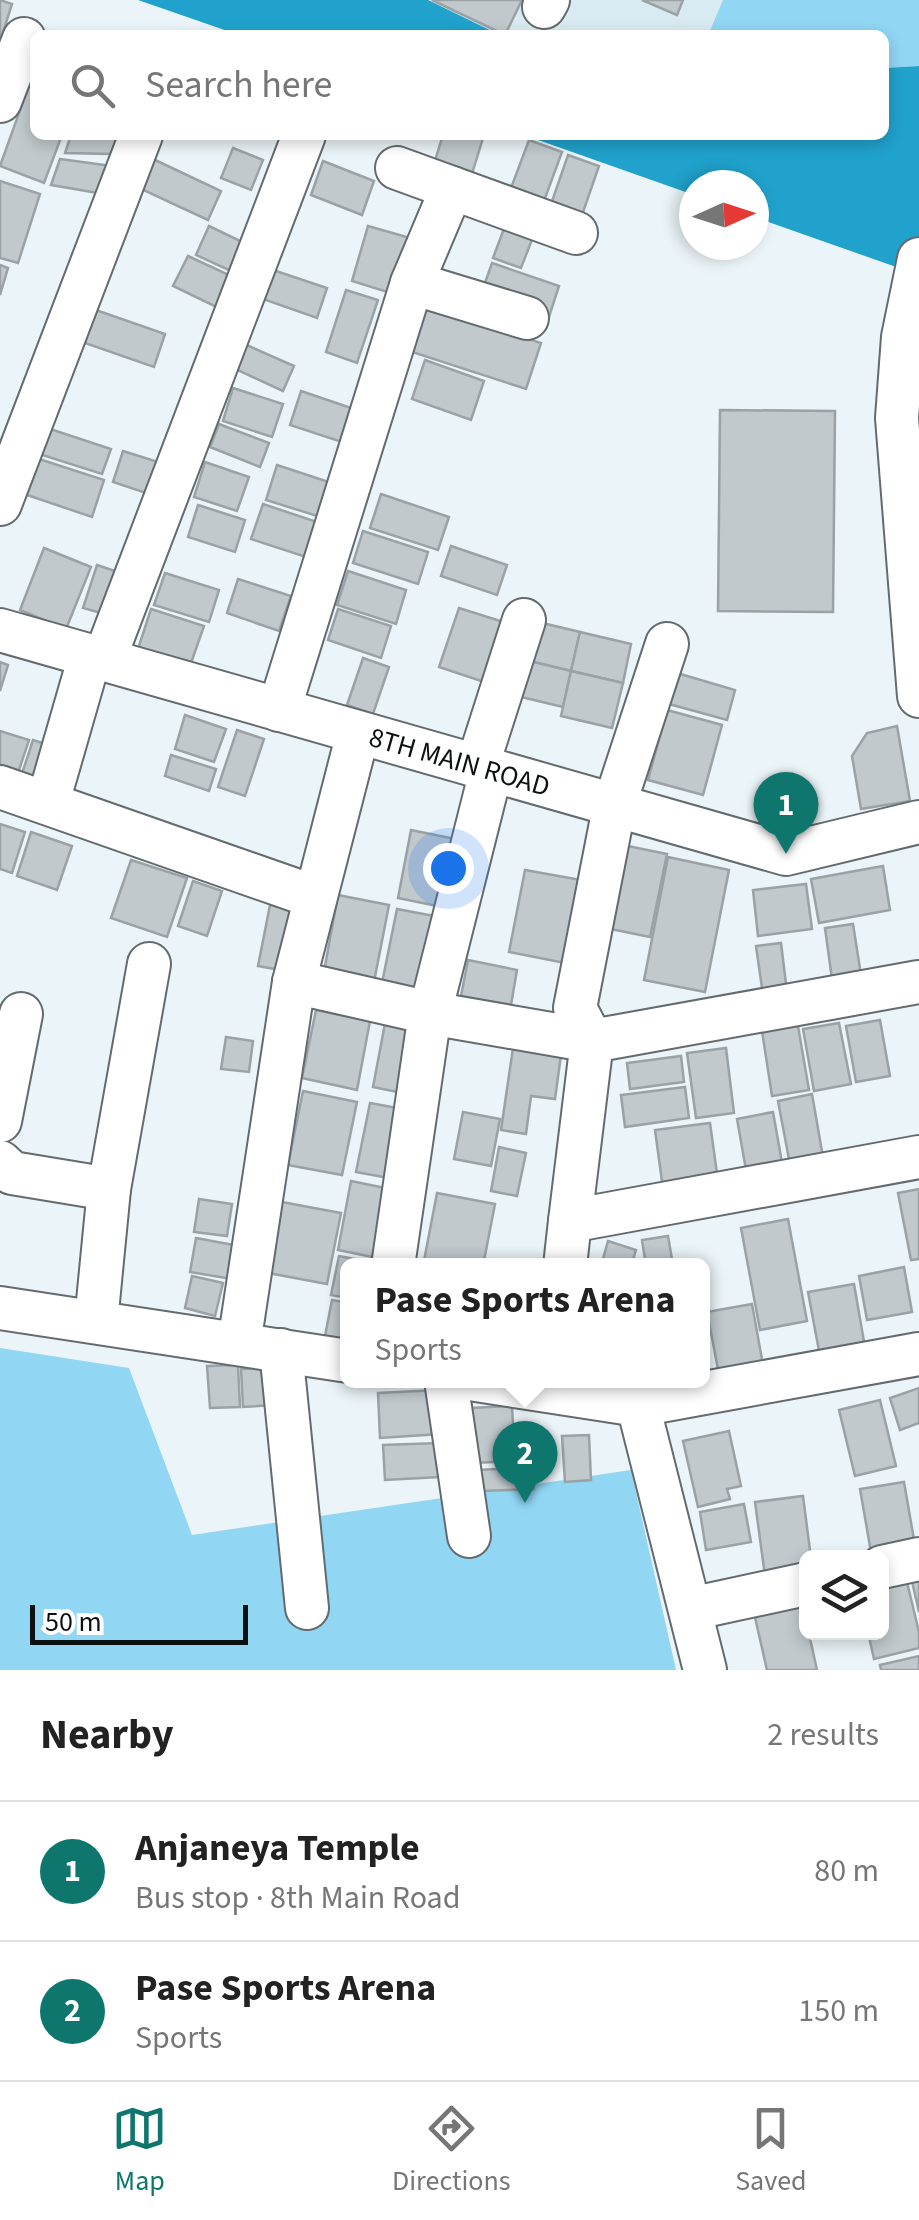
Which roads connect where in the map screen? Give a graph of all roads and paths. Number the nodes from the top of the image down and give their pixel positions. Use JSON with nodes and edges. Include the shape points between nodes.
{"nodes":[{"id":1,"x":24,"y":39,"type":"dead end"},
{"id":2,"x":0,"y":100,"type":"edge"},
{"id":3,"x":139,"y":140,"type":"edge"},
{"id":4,"x":302,"y":140,"type":"edge"},
{"id":5,"x":398,"y":168,"type":"dead end"},
{"id":6,"x":452,"y":188,"type":"junction"},
{"id":7,"x":576,"y":233,"type":"dead end"},
{"id":8,"x":919,"y":259,"type":"edge"},
{"id":9,"x":412,"y":282,"type":"junction"},
{"id":10,"x":527,"y":318,"type":"dead end"},
{"id":11,"x":0,"y":504,"type":"edge"},
{"id":12,"x":524,"y":620,"type":"dead end"},
{"id":13,"x":0,"y":630,"type":"edge"},
{"id":14,"x":667,"y":644,"type":"dead end"},
{"id":15,"x":97,"y":658,"type":"junction"},
{"id":16,"x":918,"y":679,"type":"edge"},
{"id":17,"x":279,"y":710,"type":"junction"},
{"id":18,"x":358,"y":733,"type":"junction"},
{"id":19,"x":484,"y":769,"type":"junction"},
{"id":20,"x":0,"y":786,"type":"edge"},
{"id":21,"x":48,"y":802,"type":"junction"},
{"id":22,"x":616,"y":803,"type":"junction"},
{"id":23,"x":919,"y":822,"type":"edge"},
{"id":24,"x":316,"y":897,"type":"junction"},
{"id":25,"x":149,"y":964,"type":"dead end"},
{"id":26,"x":294,"y":982,"type":"junction"},
{"id":27,"x":919,"y":982,"type":"edge"},
{"id":28,"x":430,"y":1013,"type":"junction"},
{"id":29,"x":20,"y":1014,"type":"dead end"},
{"id":30,"x":592,"y":1041,"type":"junction"},
{"id":31,"x":0,"y":1121,"type":"edge"},
{"id":32,"x":919,"y":1157,"type":"edge"},
{"id":33,"x":0,"y":1162,"type":"edge"},
{"id":34,"x":109,"y":1188,"type":"junction"},
{"id":35,"x":570,"y":1221,"type":"junction"},
{"id":36,"x":394,"y":1258,"type":"edge"},
{"id":37,"x":565,"y":1258,"type":"edge"},
{"id":38,"x":0,"y":1308,"type":"edge"},
{"id":39,"x":96,"y":1322,"type":"junction"},
{"id":40,"x":238,"y":1344,"type":"junction"},
{"id":41,"x":281,"y":1350,"type":"junction"},
{"id":42,"x":919,"y":1354,"type":"edge"},
{"id":43,"x":340,"y":1360,"type":"edge"},
{"id":44,"x":447,"y":1388,"type":"edge"},
{"id":45,"x":559,"y":1388,"type":"edge"},
{"id":46,"x":638,"y":1404,"type":"junction"},
{"id":47,"x":468,"y":1536,"type":"dead end"},
{"id":48,"x":919,"y":1559,"type":"edge"},
{"id":49,"x":889,"y":1565,"type":"edge"},
{"id":50,"x":799,"y":1586,"type":"edge"},
{"id":51,"x":307,"y":1608,"type":"dead end"},
{"id":52,"x":690,"y":1609,"type":"junction"},
{"id":53,"x":705,"y":1670,"type":"edge"}],
"edges":[{"from":1,"to":2,"type":"street"},
{"from":3,"to":11,"type":"street"},
{"from":4,"to":15,"type":"street"},
{"from":5,"to":6,"type":"street"},
{"from":6,"to":7,"type":"street"},
{"from":6,"to":9,"type":"street"},
{"from":8,"to":16,"type":"street","via":[[903,337],[897,418]]},
{"from":9,"to":10,"type":"street"},
{"from":9,"to":17,"type":"street"},
{"from":12,"to":19,"type":"street"},
{"from":13,"to":15,"type":"street","name":"8TH MAIN ROAD"},
{"from":14,"to":22,"type":"street"},
{"from":15,"to":17,"type":"street","name":"8TH MAIN ROAD"},
{"from":15,"to":21,"type":"street"},
{"from":17,"to":18,"type":"street","name":"8TH MAIN ROAD"},
{"from":18,"to":19,"type":"street","name":"8TH MAIN ROAD"},
{"from":18,"to":24,"type":"street"},
{"from":19,"to":22,"type":"street","name":"8TH MAIN ROAD"},
{"from":19,"to":28,"type":"street"},
{"from":20,"to":21,"type":"street"},
{"from":21,"to":24,"type":"street"},
{"from":22,"to":23,"type":"street","name":"8TH MAIN ROAD","via":[[786,854]]},
{"from":22,"to":30,"type":"street","via":[[576,1008]]},
{"from":24,"to":26,"type":"street"},
{"from":25,"to":34,"type":"street"},
{"from":26,"to":28,"type":"street"},
{"from":26,"to":40,"type":"street"},
{"from":27,"to":30,"type":"street"},
{"from":28,"to":30,"type":"street"},
{"from":28,"to":36,"type":"street"},
{"from":29,"to":31,"type":"street"},
{"from":30,"to":35,"type":"street"},
{"from":32,"to":35,"type":"street"},
{"from":33,"to":34,"type":"street","via":[[12,1173]]},
{"from":34,"to":39,"type":"street"},
{"from":35,"to":37,"type":"street"},
{"from":38,"to":39,"type":"street"},
{"from":39,"to":40,"type":"street"},
{"from":40,"to":41,"type":"street"},
{"from":41,"to":43,"type":"street"},
{"from":41,"to":51,"type":"street"},
{"from":42,"to":46,"type":"street"},
{"from":44,"to":47,"type":"street"},
{"from":45,"to":46,"type":"street"},
{"from":46,"to":52,"type":"street"},
{"from":48,"to":49,"type":"street"},
{"from":50,"to":52,"type":"street"},
{"from":52,"to":53,"type":"street"}]}
